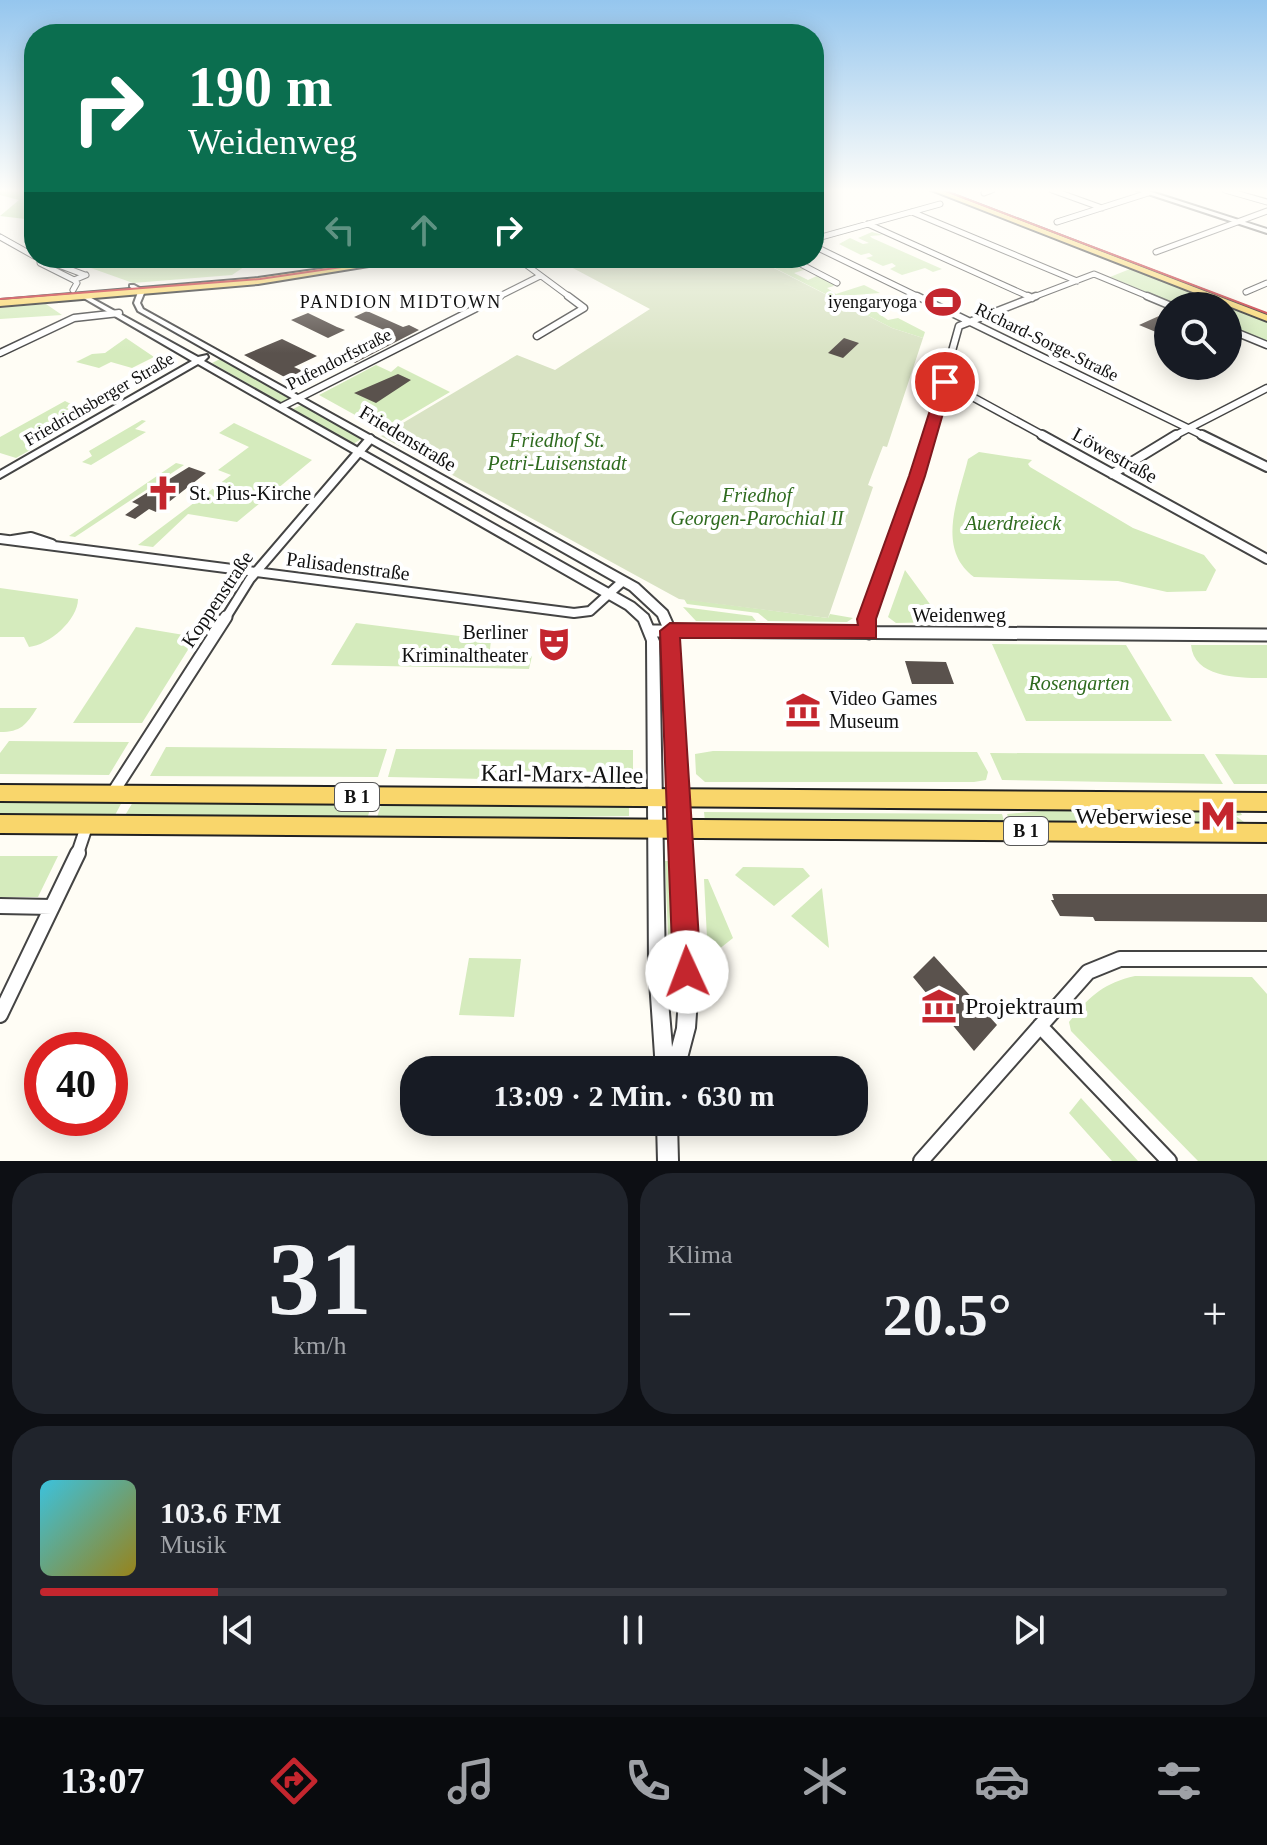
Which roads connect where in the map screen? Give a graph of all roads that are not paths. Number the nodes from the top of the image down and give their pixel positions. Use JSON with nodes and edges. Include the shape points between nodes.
{"nodes":[{"id":1,"x":913,"y":244,"type":"edge"},
{"id":2,"x":989,"y":244,"type":"edge"},
{"id":3,"x":1075,"y":244,"type":"edge"},
{"id":4,"x":1177,"y":244,"type":"edge"},
{"id":5,"x":824,"y":251,"type":"edge"},
{"id":6,"x":1156,"y":252,"type":"dead end"},
{"id":7,"x":48,"y":268,"type":"edge"},
{"id":8,"x":67,"y":268,"type":"edge"},
{"id":9,"x":316,"y":268,"type":"edge"},
{"id":10,"x":346,"y":268,"type":"edge"},
{"id":11,"x":530,"y":268,"type":"edge"},
{"id":12,"x":808,"y":268,"type":"edge"},
{"id":13,"x":540,"y":276,"type":"junction"},
{"id":14,"x":1077,"y":281,"type":"junction"},
{"id":15,"x":837,"y":283,"type":"dead end"},
{"id":16,"x":1267,"y":283,"type":"edge"},
{"id":17,"x":73,"y":285,"type":"junction"},
{"id":18,"x":127,"y":287,"type":"junction"},
{"id":19,"x":141,"y":292,"type":"junction"},
{"id":20,"x":1246,"y":292,"type":"dead end"},
{"id":21,"x":0,"y":295,"type":"edge"},
{"id":22,"x":84,"y":296,"type":"junction"},
{"id":23,"x":1032,"y":298,"type":"junction"},
{"id":24,"x":1154,"y":299,"type":"edge"},
{"id":25,"x":0,"y":303,"type":"edge"},
{"id":26,"x":119,"y":313,"type":"junction"},
{"id":27,"x":1267,"y":318,"type":"edge"},
{"id":28,"x":967,"y":321,"type":"junction"},
{"id":29,"x":1242,"y":335,"type":"edge"},
{"id":30,"x":537,"y":336,"type":"dead end"},
{"id":31,"x":1267,"y":345,"type":"edge"},
{"id":32,"x":214,"y":352,"type":"junction"},
{"id":33,"x":0,"y":353,"type":"edge"},
{"id":34,"x":201,"y":359,"type":"junction"},
{"id":35,"x":945,"y":382,"type":"junction"},
{"id":36,"x":1267,"y":388,"type":"edge"},
{"id":37,"x":299,"y":397,"type":"junction"},
{"id":38,"x":281,"y":407,"type":"junction"},
{"id":39,"x":1190,"y":429,"type":"junction"},
{"id":40,"x":370,"y":439,"type":"junction"},
{"id":41,"x":359,"y":451,"type":"junction"},
{"id":42,"x":1267,"y":467,"type":"edge"},
{"id":43,"x":1112,"y":474,"type":"junction"},
{"id":44,"x":0,"y":475,"type":"edge"},
{"id":45,"x":4,"y":540,"type":"edge"},
{"id":46,"x":1267,"y":559,"type":"edge"},
{"id":47,"x":255,"y":573,"type":"junction"},
{"id":48,"x":623,"y":581,"type":"junction"},
{"id":49,"x":610,"y":594,"type":"junction"},
{"id":50,"x":652,"y":631,"type":"junction"},
{"id":51,"x":670,"y":631,"type":"junction"},
{"id":52,"x":869,"y":633,"type":"junction"},
{"id":53,"x":1267,"y":635,"type":"edge"},
{"id":54,"x":0,"y":793,"type":"edge"},
{"id":55,"x":112,"y":794,"type":"junction"},
{"id":56,"x":655,"y":799,"type":"junction"},
{"id":57,"x":680,"y":800,"type":"junction"},
{"id":58,"x":1267,"y":802,"type":"edge"},
{"id":59,"x":0,"y":824,"type":"edge"},
{"id":60,"x":87,"y":825,"type":"junction"},
{"id":61,"x":656,"y":829,"type":"junction"},
{"id":62,"x":681,"y":830,"type":"junction"},
{"id":63,"x":1267,"y":833,"type":"edge"},
{"id":64,"x":0,"y":906,"type":"edge"},
{"id":65,"x":52,"y":907,"type":"junction"},
{"id":66,"x":1267,"y":959,"type":"edge"},
{"id":67,"x":0,"y":1015,"type":"edge"},
{"id":68,"x":1040,"y":1026,"type":"junction"},
{"id":69,"x":664,"y":1056,"type":"edge"},
{"id":70,"x":678,"y":1056,"type":"edge"},
{"id":71,"x":667,"y":1136,"type":"edge"},
{"id":72,"x":668,"y":1161,"type":"edge"},
{"id":73,"x":921,"y":1161,"type":"edge"},
{"id":74,"x":1169,"y":1161,"type":"edge"}],
"edges":[{"from":1,"to":23,"type":"street"},
{"from":2,"to":14,"type":"street"},
{"from":3,"to":27,"type":"main road"},
{"from":4,"to":6,"type":"street"},
{"from":5,"to":28,"type":"street","name":"Richard-Sorge-Straße"},
{"from":7,"to":17,"type":"street"},
{"from":8,"to":17,"type":"street","via":[[86,275]]},
{"from":9,"to":18,"type":"main road"},
{"from":10,"to":19,"type":"main road"},
{"from":11,"to":13,"type":"street"},
{"from":12,"to":15,"type":"street"},
{"from":13,"to":30,"type":"street","via":[[584,308]]},
{"from":13,"to":37,"type":"street","name":"Pufendorfstraße"},
{"from":14,"to":23,"type":"street"},
{"from":14,"to":24,"type":"street","via":[[1094,274]]},
{"from":16,"to":20,"type":"street"},
{"from":17,"to":18,"type":"main road"},
{"from":17,"to":21,"type":"main road"},
{"from":18,"to":19,"type":"street","name":"Friedenstraße"},
{"from":19,"to":22,"type":"main road"},
{"from":19,"to":32,"type":"street","name":"Friedenstraße","via":[[140,310]]},
{"from":22,"to":25,"type":"main road"},
{"from":22,"to":26,"type":"street","name":"Friedenstraße"},
{"from":23,"to":28,"type":"street"},
{"from":26,"to":33,"type":"street","via":[[74,318]]},
{"from":26,"to":34,"type":"street","name":"Friedenstraße"},
{"from":28,"to":35,"type":"street","via":[[959,326]]},
{"from":28,"to":39,"type":"street","name":"Richard-Sorge-Straße"},
{"from":29,"to":31,"type":"street"},
{"from":32,"to":34,"type":"street","name":"Friedrichsberger Straße"},
{"from":32,"to":37,"type":"street","name":"Friedenstraße"},
{"from":34,"to":38,"type":"street","name":"Friedenstraße"},
{"from":34,"to":44,"type":"street","name":"Friedrichsberger Straße"},
{"from":35,"to":43,"type":"street","name":"Löwestraße"},
{"from":35,"to":52,"type":"street","via":[[867,619]]},
{"from":36,"to":39,"type":"street"},
{"from":37,"to":38,"type":"street","name":"Pufendorfstraße"},
{"from":37,"to":40,"type":"street","name":"Friedenstraße"},
{"from":38,"to":41,"type":"street","name":"Friedenstraße"},
{"from":39,"to":42,"type":"street","name":"Richard-Sorge-Straße"},
{"from":39,"to":43,"type":"street"},
{"from":40,"to":41,"type":"street","name":"Koppenstraße"},
{"from":40,"to":48,"type":"street","name":"Friedenstraße"},
{"from":41,"to":47,"type":"street","name":"Koppenstraße"},
{"from":41,"to":49,"type":"street","name":"Friedenstraße"},
{"from":43,"to":46,"type":"street","name":"Löwestraße"},
{"from":45,"to":47,"type":"street","name":"Palisadenstraße"},
{"from":47,"to":49,"type":"street","name":"Palisadenstraße","via":[[574,613],[590,611]]},
{"from":47,"to":55,"type":"street","name":"Koppenstraße"},
{"from":48,"to":49,"type":"street","name":"Palisadenstraße"},
{"from":48,"to":51,"type":"street","name":"Friedenstraße","via":[[651,600]]},
{"from":49,"to":50,"type":"street","name":"Friedenstraße","via":[[638,611]]},
{"from":50,"to":51,"type":"street","name":"Weidenweg"},
{"from":50,"to":56,"type":"street"},
{"from":51,"to":52,"type":"street","name":"Weidenweg"},
{"from":51,"to":57,"type":"street"},
{"from":52,"to":53,"type":"street","name":"Weidenweg"},
{"from":54,"to":55,"type":"main road","name":"Karl-Marx-Allee","number":"B 1"},
{"from":55,"to":56,"type":"main road","name":"Karl-Marx-Allee","number":"B 1"},
{"from":56,"to":57,"type":"main road","name":"Karl-Marx-Allee","number":"B 1"},
{"from":56,"to":61,"type":"street"},
{"from":57,"to":58,"type":"main road","name":"Karl-Marx-Allee","number":"B 1"},
{"from":57,"to":62,"type":"street"},
{"from":59,"to":60,"type":"main road","number":"B 1"},
{"from":60,"to":61,"type":"main road","number":"B 1"},
{"from":60,"to":65,"type":"street"},
{"from":61,"to":62,"type":"main road","number":"B 1"},
{"from":61,"to":69,"type":"street"},
{"from":62,"to":63,"type":"main road","number":"B 1"},
{"from":62,"to":70,"type":"street","via":[[688,1011]]},
{"from":64,"to":65,"type":"street"},
{"from":65,"to":67,"type":"street"},
{"from":66,"to":68,"type":"street","via":[[1106,963],[1088,972]]},
{"from":68,"to":73,"type":"street"},
{"from":68,"to":74,"type":"street"},
{"from":71,"to":72,"type":"street"}]}
